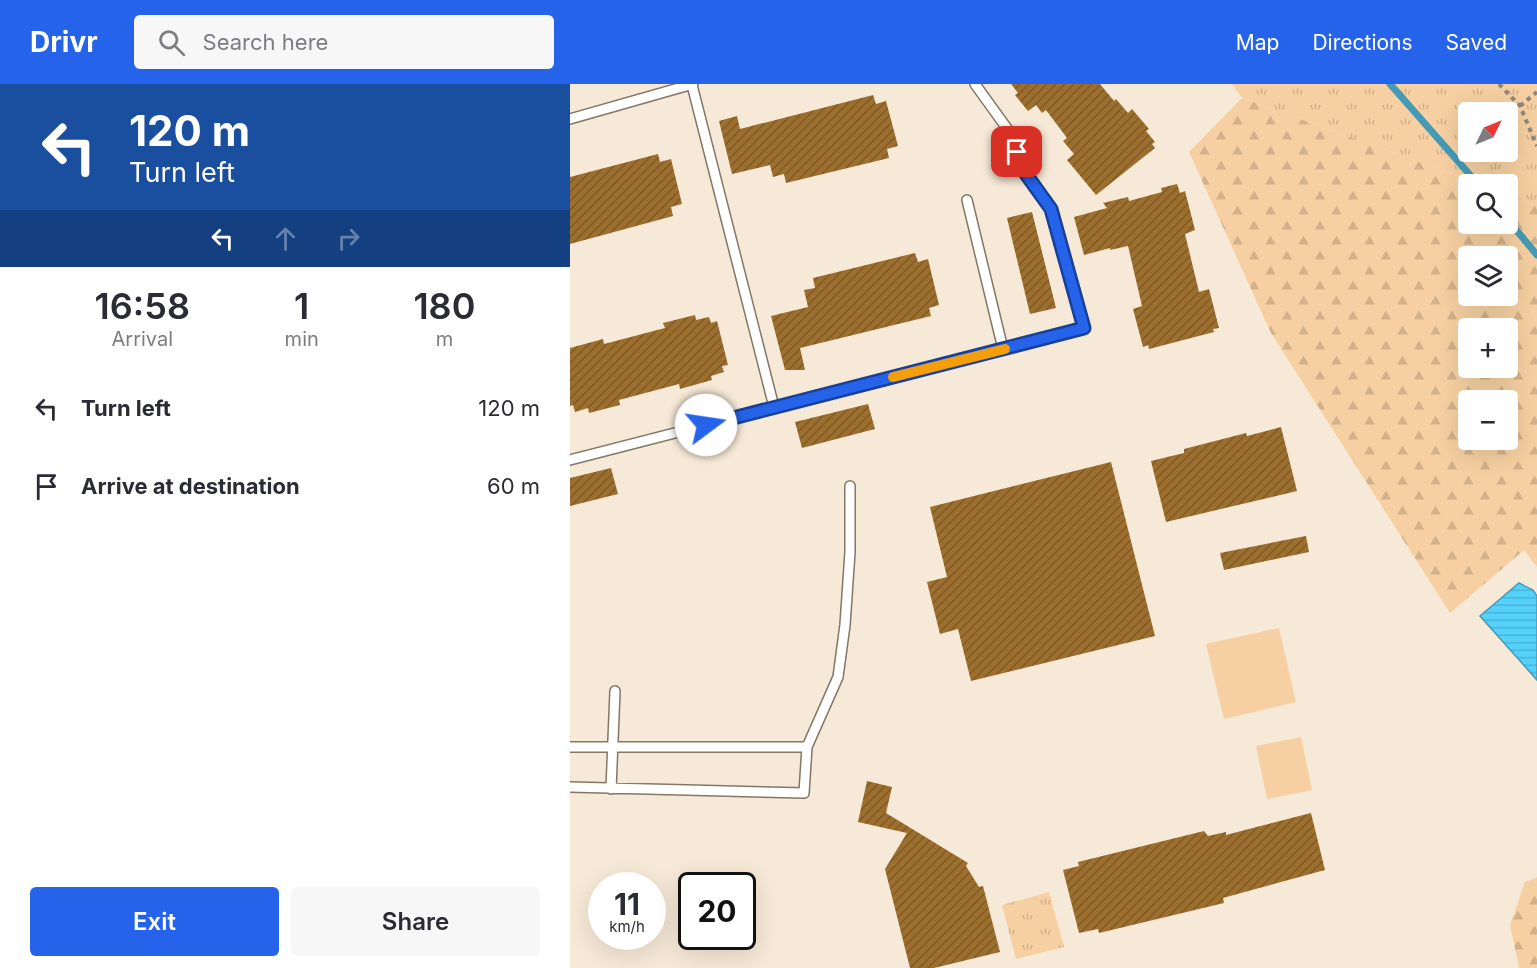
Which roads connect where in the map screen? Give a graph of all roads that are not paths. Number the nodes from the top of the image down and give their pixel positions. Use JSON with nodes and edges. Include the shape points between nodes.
{"nodes":[{"id":1,"x":692,"y":84,"type":"edge"},
{"id":2,"x":975,"y":84,"type":"edge"},
{"id":3,"x":570,"y":119,"type":"edge"},
{"id":4,"x":967,"y":200,"type":"dead end"},
{"id":5,"x":1003,"y":350,"type":"junction"},
{"id":6,"x":774,"y":407,"type":"junction"},
{"id":7,"x":570,"y":460,"type":"edge"},
{"id":8,"x":850,"y":486,"type":"dead end"},
{"id":9,"x":615,"y":691,"type":"dead end"},
{"id":10,"x":570,"y":747,"type":"edge"},
{"id":11,"x":807,"y":747,"type":"junction"},
{"id":12,"x":613,"y":748,"type":"junction"},
{"id":13,"x":570,"y":787,"type":"edge"},
{"id":14,"x":611,"y":789,"type":"junction"}],
"edges":[{"from":1,"to":3,"type":"lane"},
{"from":1,"to":6,"type":"lane"},
{"from":2,"to":5,"type":"lane","via":[[1011,134],[1023,170],[1051,209],[1084,328]]},
{"from":4,"to":5,"type":"lane"},
{"from":5,"to":6,"type":"lane"},
{"from":6,"to":7,"type":"lane"},
{"from":8,"to":11,"type":"lane","via":[[849,562],[838,677]]},
{"from":9,"to":12,"type":"lane"},
{"from":10,"to":12,"type":"lane"},
{"from":11,"to":12,"type":"lane"},
{"from":11,"to":14,"type":"lane","via":[[804,793]]},
{"from":12,"to":14,"type":"lane"},
{"from":13,"to":14,"type":"lane"}]}
